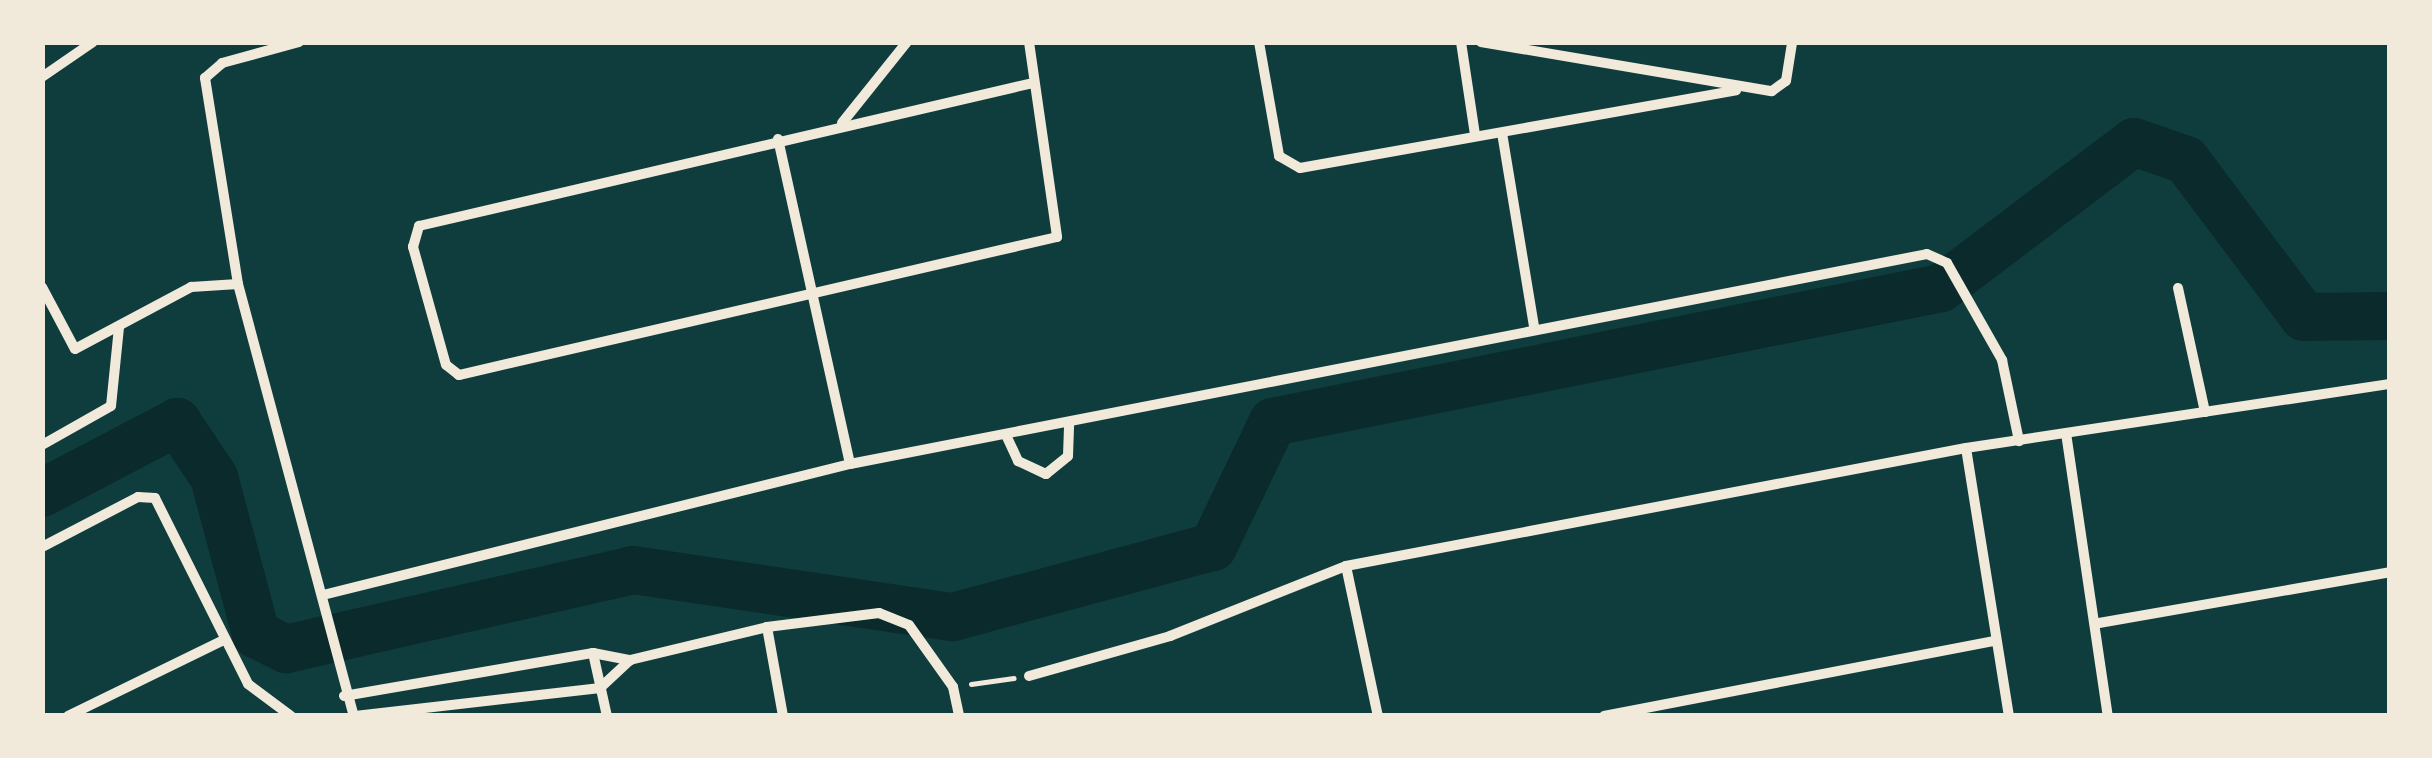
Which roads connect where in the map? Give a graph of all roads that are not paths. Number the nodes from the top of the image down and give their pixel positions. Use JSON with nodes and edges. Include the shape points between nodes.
{"nodes":[{"id":1,"x":93,"y":42,"type":"edge"},
{"id":2,"x":299,"y":42,"type":"edge"},
{"id":3,"x":906,"y":42,"type":"edge"},
{"id":4,"x":1028,"y":42,"type":"edge"},
{"id":5,"x":1259,"y":42,"type":"edge"},
{"id":6,"x":1460,"y":42,"type":"edge"},
{"id":7,"x":1481,"y":42,"type":"edge"},
{"id":8,"x":1792,"y":42,"type":"edge"},
{"id":9,"x":42,"y":77,"type":"edge"},
{"id":10,"x":1033,"y":84,"type":"junction"},
{"id":11,"x":1736,"y":90,"type":"junction"},
{"id":12,"x":842,"y":123,"type":"junction"},
{"id":13,"x":1502,"y":133,"type":"junction"},
{"id":14,"x":1474,"y":135,"type":"junction"},
{"id":15,"x":778,"y":138,"type":"junction"},
{"id":16,"x":238,"y":284,"type":"junction"},
{"id":17,"x":42,"y":287,"type":"edge"},
{"id":18,"x":2178,"y":288,"type":"dead end"},
{"id":19,"x":807,"y":290,"type":"junction"},
{"id":20,"x":118,"y":327,"type":"junction"},
{"id":21,"x":1534,"y":327,"type":"junction"},
{"id":22,"x":2390,"y":384,"type":"edge"},
{"id":23,"x":2206,"y":412,"type":"junction"},
{"id":24,"x":1069,"y":424,"type":"junction"},
{"id":25,"x":2066,"y":433,"type":"junction"},
{"id":26,"x":1006,"y":436,"type":"junction"},
{"id":27,"x":2019,"y":440,"type":"junction"},
{"id":28,"x":42,"y":445,"type":"edge"},
{"id":29,"x":1966,"y":448,"type":"junction"},
{"id":30,"x":850,"y":464,"type":"junction"},
{"id":31,"x":42,"y":547,"type":"edge"},
{"id":32,"x":1346,"y":566,"type":"junction"},
{"id":33,"x":2390,"y":572,"type":"edge"},
{"id":34,"x":324,"y":598,"type":"junction"},
{"id":35,"x":2099,"y":623,"type":"junction"},
{"id":36,"x":768,"y":626,"type":"junction"},
{"id":37,"x":1992,"y":640,"type":"junction"},
{"id":38,"x":222,"y":641,"type":"junction"},
{"id":39,"x":593,"y":652,"type":"junction"},
{"id":40,"x":630,"y":660,"type":"junction"},
{"id":41,"x":1029,"y":676,"type":"road end"},
{"id":42,"x":600,"y":688,"type":"junction"},
{"id":43,"x":343,"y":693,"type":"junction"},
{"id":44,"x":68,"y":716,"type":"edge"},
{"id":45,"x":291,"y":716,"type":"edge"},
{"id":46,"x":354,"y":716,"type":"edge"},
{"id":47,"x":607,"y":716,"type":"edge"},
{"id":48,"x":782,"y":716,"type":"edge"},
{"id":49,"x":958,"y":716,"type":"edge"},
{"id":50,"x":1378,"y":716,"type":"edge"},
{"id":51,"x":1604,"y":716,"type":"edge"},
{"id":52,"x":2009,"y":716,"type":"edge"},
{"id":53,"x":2108,"y":716,"type":"edge"}],
"edges":[{"from":1,"to":9,"type":"street"},
{"from":2,"to":16,"type":"street","via":[[222,62],[205,78]]},
{"from":3,"to":12,"type":"street"},
{"from":4,"to":10,"type":"street"},
{"from":5,"to":14,"type":"street","via":[[1286,166]]},
{"from":6,"to":14,"type":"street"},
{"from":7,"to":11,"type":"street"},
{"from":8,"to":11,"type":"street","via":[[1781,89]]},
{"from":10,"to":12,"type":"street"},
{"from":10,"to":19,"type":"street","via":[[1057,238]]},
{"from":11,"to":13,"type":"street"},
{"from":12,"to":15,"type":"street"},
{"from":13,"to":14,"type":"street"},
{"from":13,"to":21,"type":"street"},
{"from":15,"to":19,"type":"street"},
{"from":15,"to":19,"type":"street","via":[[419,226],[412,247],[446,364],[460,375]]},
{"from":16,"to":20,"type":"street","via":[[191,287]]},
{"from":16,"to":34,"type":"street"},
{"from":17,"to":20,"type":"street","via":[[70,346]]},
{"from":18,"to":23,"type":"street"},
{"from":19,"to":30,"type":"street"},
{"from":20,"to":28,"type":"street","via":[[111,406]]},
{"from":21,"to":24,"type":"street"},
{"from":21,"to":27,"type":"street","via":[[1928,254],[1946,263],[1992,339]]},
{"from":22,"to":23,"type":"street"},
{"from":23,"to":25,"type":"street"},
{"from":24,"to":26,"type":"street"},
{"from":24,"to":26,"type":"street","via":[[1068,456],[1046,474],[1018,461]]},
{"from":25,"to":27,"type":"street"},
{"from":25,"to":35,"type":"street"},
{"from":26,"to":30,"type":"street"},
{"from":27,"to":29,"type":"street"},
{"from":29,"to":32,"type":"street"},
{"from":29,"to":37,"type":"street"},
{"from":30,"to":34,"type":"street"},
{"from":31,"to":38,"type":"street","via":[[138,497],[162,506]]},
{"from":32,"to":41,"type":"street","via":[[1170,636]]},
{"from":32,"to":50,"type":"street"},
{"from":33,"to":35,"type":"street"},
{"from":34,"to":43,"type":"street"},
{"from":35,"to":53,"type":"street"},
{"from":36,"to":40,"type":"street"},
{"from":36,"to":48,"type":"street"},
{"from":36,"to":49,"type":"street","via":[[895,615],[953,687]]},
{"from":37,"to":51,"type":"street"},
{"from":37,"to":52,"type":"street"},
{"from":38,"to":44,"type":"street"},
{"from":38,"to":45,"type":"street","via":[[257,697]]},
{"from":39,"to":40,"type":"street"},
{"from":39,"to":42,"type":"street"},
{"from":39,"to":43,"type":"street"},
{"from":40,"to":42,"type":"street"},
{"from":42,"to":46,"type":"street"},
{"from":42,"to":47,"type":"street"},
{"from":43,"to":46,"type":"street"}]}
